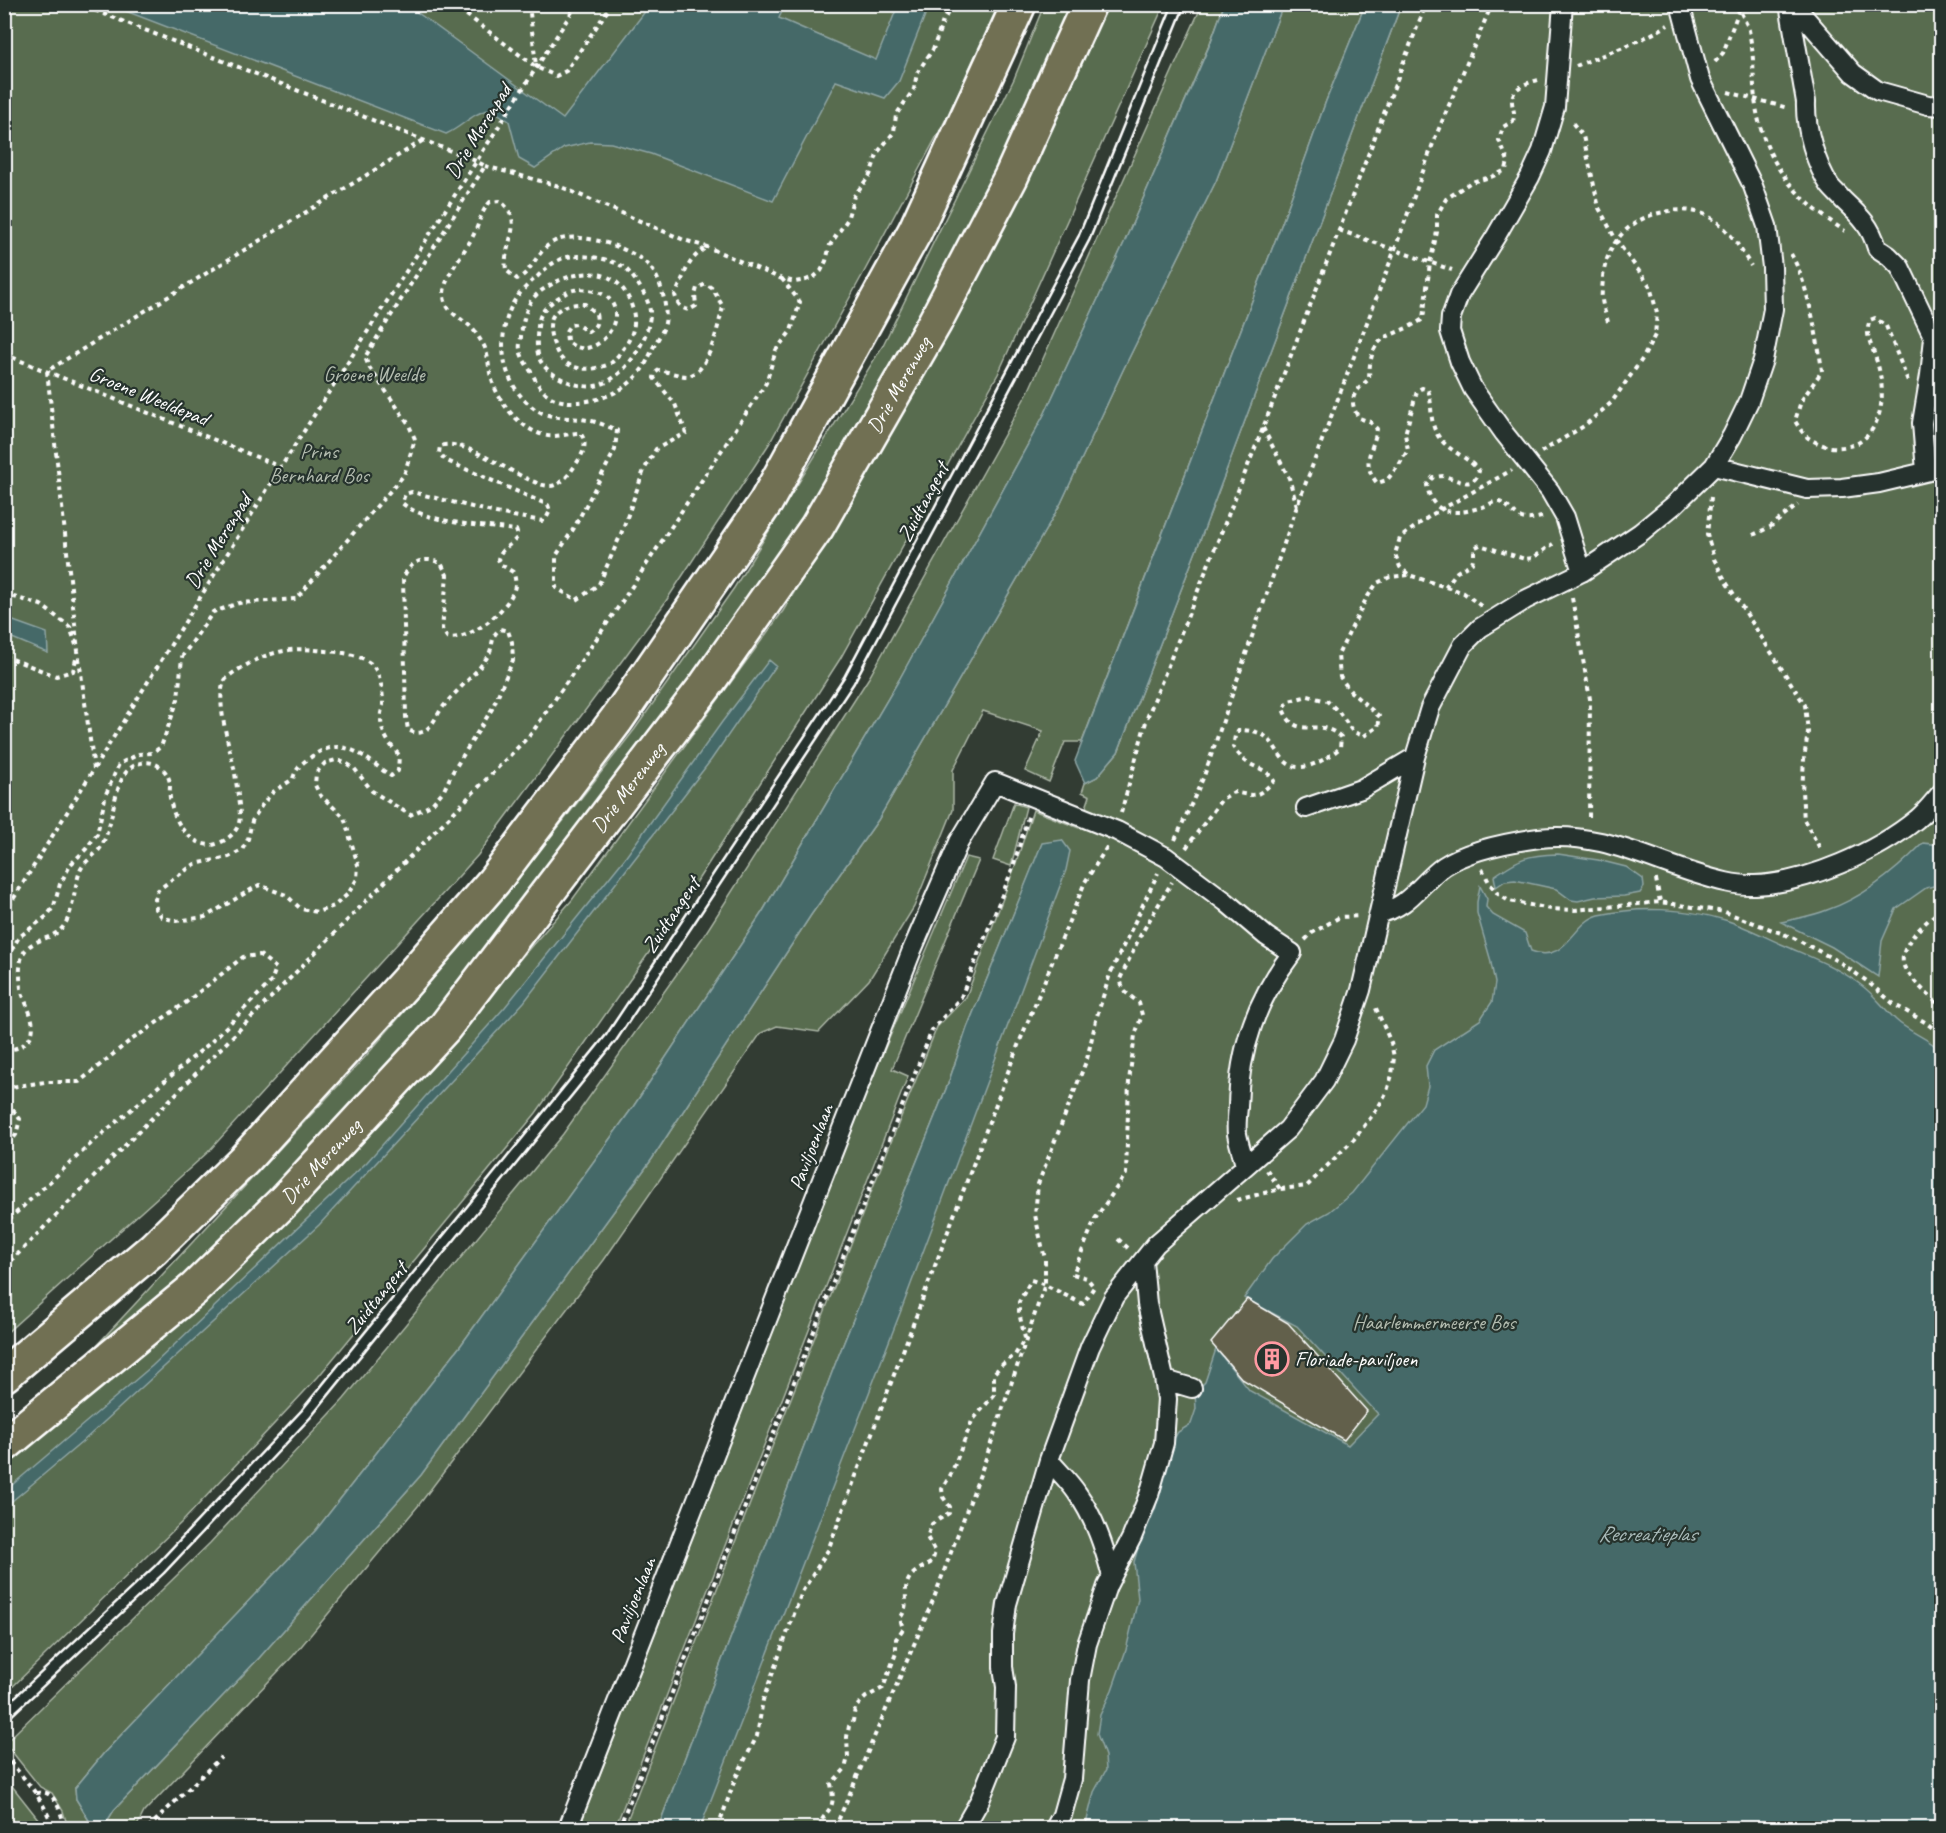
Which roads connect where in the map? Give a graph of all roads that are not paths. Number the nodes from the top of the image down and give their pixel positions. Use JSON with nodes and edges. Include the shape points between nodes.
{"nodes":[{"id":1,"x":1019,"y":4,"type":"edge"},
{"id":2,"x":1089,"y":4,"type":"edge"},
{"id":3,"x":1179,"y":4,"type":"edge"},
{"id":4,"x":1563,"y":4,"type":"edge"},
{"id":5,"x":1680,"y":4,"type":"edge"},
{"id":6,"x":1791,"y":4,"type":"edge"},
{"id":7,"x":1941,"y":106,"type":"edge"},
{"id":8,"x":1713,"y":466,"type":"junction"},
{"id":9,"x":1934,"y":470,"type":"edge"},
{"id":10,"x":1575,"y":575,"type":"junction"},
{"id":11,"x":1416,"y":757,"type":"junction"},
{"id":12,"x":1941,"y":792,"type":"edge"},
{"id":13,"x":1306,"y":808,"type":"dead end"},
{"id":14,"x":1379,"y":913,"type":"junction"},
{"id":15,"x":1245,"y":1166,"type":"junction"},
{"id":16,"x":1143,"y":1261,"type":"junction"},
{"id":17,"x":4,"y":1375,"type":"edge"},
{"id":18,"x":1165,"y":1380,"type":"junction"},
{"id":19,"x":1191,"y":1388,"type":"dead end"},
{"id":20,"x":4,"y":1444,"type":"edge"},
{"id":21,"x":1049,"y":1460,"type":"junction"},
{"id":22,"x":1112,"y":1576,"type":"junction"},
{"id":23,"x":4,"y":1715,"type":"edge"},
{"id":24,"x":568,"y":1828,"type":"edge"},
{"id":25,"x":964,"y":1828,"type":"edge"},
{"id":26,"x":1055,"y":1828,"type":"edge"}],
"edges":[{"from":1,"to":17,"type":"highway","via":[[915,231],[766,502],[617,719],[494,881],[245,1159],[153,1250]]},
{"from":2,"to":20,"type":"highway","name":"Drie Merenweg","via":[[1011,177],[829,507],[677,723],[446,1027],[283,1202],[194,1288]]},
{"from":3,"to":23,"type":"lane","name":"Zuidtangent","via":[[1084,238],[849,680],[611,1038],[306,1414],[160,1569]]},
{"from":4,"to":10,"type":"street","via":[[1555,106],[1542,151],[1459,295],[1450,331],[1473,389],[1565,517]]},
{"from":5,"to":8,"type":"street","via":[[1704,85],[1767,226],[1772,267],[1773,309],[1763,360],[1749,401]]},
{"from":6,"to":7,"type":"street","via":[[1853,73],[1878,91]]},
{"from":6,"to":9,"type":"street","via":[[1816,159],[1831,187],[1873,232],[1877,248],[1900,267],[1934,338],[1922,423]]},
{"from":8,"to":9,"type":"street","via":[[1807,489],[1879,483]]},
{"from":8,"to":10,"type":"street","via":[[1640,532]]},
{"from":10,"to":11,"type":"street","via":[[1497,617],[1463,645],[1430,708]]},
{"from":11,"to":13,"type":"street","via":[[1361,789]]},
{"from":11,"to":14,"type":"street"},
{"from":12,"to":14,"type":"street","via":[[1918,819],[1879,846],[1810,876],[1777,884],[1726,882],[1588,839],[1541,838],[1459,857],[1442,867],[1411,898],[1391,911]]},
{"from":14,"to":15,"type":"street","via":[[1361,990],[1344,1040],[1319,1088],[1288,1129]]},
{"from":15,"to":16,"type":"street","via":[[1156,1244]]},
{"from":15,"to":24,"type":"street","name":"Paviljoenlaan","via":[[1237,1132],[1243,1063],[1253,1018],[1273,978],[1292,953],[1171,861],[1117,831],[995,782],[959,842],[912,950]]},
{"from":16,"to":18,"type":"street","via":[[1151,1328]]},
{"from":16,"to":21,"type":"street","via":[[1114,1297],[1100,1323]]},
{"from":18,"to":19,"type":"street"},
{"from":18,"to":22,"type":"street","via":[[1164,1443],[1149,1495]]},
{"from":21,"to":22,"type":"street","via":[[1076,1491],[1092,1518]]},
{"from":21,"to":25,"type":"street","via":[[1007,1604],[1003,1634],[1005,1737],[980,1800]]},
{"from":22,"to":26,"type":"street","via":[[1087,1644],[1072,1779]]}]}
